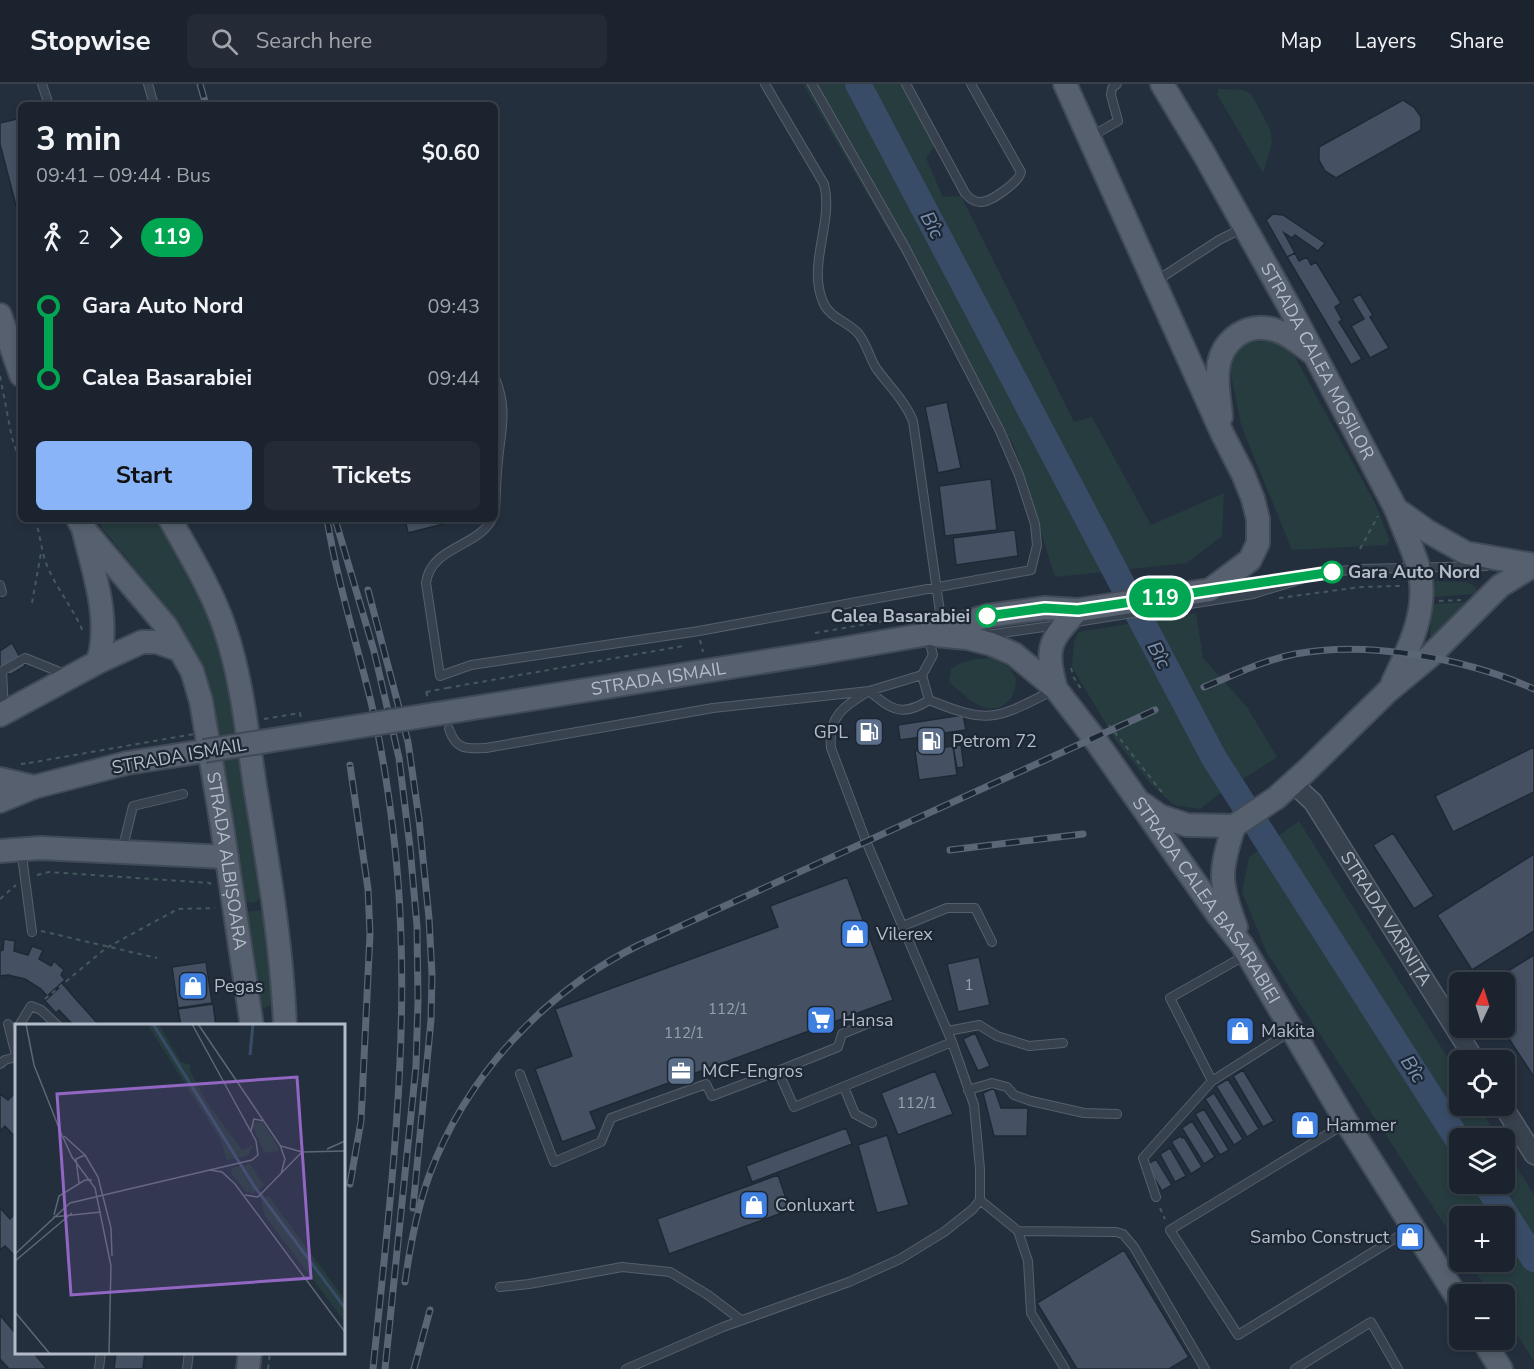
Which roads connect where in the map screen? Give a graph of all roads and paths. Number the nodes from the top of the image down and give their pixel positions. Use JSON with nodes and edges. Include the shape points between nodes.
{"nodes":[{"id":1,"x":42,"y":84,"type":"edge"},
{"id":2,"x":148,"y":84,"type":"edge"},
{"id":3,"x":765,"y":84,"type":"edge"},
{"id":4,"x":812,"y":84,"type":"edge"},
{"id":5,"x":906,"y":84,"type":"edge"},
{"id":6,"x":970,"y":84,"type":"edge"},
{"id":7,"x":1065,"y":84,"type":"edge"},
{"id":8,"x":1117,"y":84,"type":"edge"},
{"id":9,"x":1162,"y":84,"type":"edge"},
{"id":10,"x":48,"y":102,"type":"edge"},
{"id":11,"x":153,"y":102,"type":"edge"},
{"id":12,"x":1089,"y":137,"type":"junction"},
{"id":13,"x":1244,"y":228,"type":"junction"},
{"id":14,"x":1155,"y":282,"type":"junction"},
{"id":15,"x":3,"y":323,"type":"edge"},
{"id":16,"x":18,"y":344,"type":"edge"},
{"id":17,"x":1314,"y":355,"type":"junction"},
{"id":18,"x":18,"y":366,"type":"edge"},
{"id":19,"x":0,"y":376,"type":"edge"},
{"id":20,"x":498,"y":385,"type":"edge"},
{"id":21,"x":1222,"y":433,"type":"junction"},
{"id":22,"x":498,"y":453,"type":"edge"},
{"id":23,"x":18,"y":456,"type":"edge"},
{"id":24,"x":1387,"y":513,"type":"junction"},
{"id":25,"x":36,"y":522,"type":"edge"},
{"id":26,"x":82,"y":522,"type":"edge"},
{"id":27,"x":172,"y":522,"type":"edge"},
{"id":28,"x":490,"y":522,"type":"edge"},
{"id":29,"x":1360,"y":549,"type":"dead end"},
{"id":30,"x":42,"y":550,"type":"junction"},
{"id":31,"x":1534,"y":565,"type":"edge"},
{"id":32,"x":1419,"y":567,"type":"junction"},
{"id":33,"x":1321,"y":573,"type":"junction"},
{"id":34,"x":938,"y":588,"type":"junction"},
{"id":35,"x":1210,"y":590,"type":"junction"},
{"id":36,"x":1405,"y":595,"type":"dead end"},
{"id":37,"x":1189,"y":599,"type":"junction"},
{"id":38,"x":1277,"y":599,"type":"dead end"},
{"id":39,"x":1462,"y":600,"type":"dead end"},
{"id":40,"x":1431,"y":601,"type":"dead end"},
{"id":41,"x":32,"y":603,"type":"dead end"},
{"id":42,"x":940,"y":612,"type":"joint"},
{"id":43,"x":1074,"y":618,"type":"junction"},
{"id":44,"x":928,"y":634,"type":"junction"},
{"id":45,"x":968,"y":638,"type":"junction"},
{"id":46,"x":86,"y":639,"type":"dead end"},
{"id":47,"x":809,"y":644,"type":"junction"},
{"id":48,"x":689,"y":645,"type":"dead end"},
{"id":49,"x":180,"y":650,"type":"junction"},
{"id":50,"x":98,"y":662,"type":"junction"},
{"id":51,"x":1071,"y":668,"type":"dead end"},
{"id":52,"x":922,"y":675,"type":"junction"},
{"id":53,"x":72,"y":676,"type":"junction"},
{"id":54,"x":1056,"y":689,"type":"junction"},
{"id":55,"x":869,"y":691,"type":"junction"},
{"id":56,"x":1388,"y":691,"type":"junction"},
{"id":57,"x":1086,"y":696,"type":"dead end"},
{"id":58,"x":428,"y":698,"type":"dead end"},
{"id":59,"x":929,"y":700,"type":"junction"},
{"id":60,"x":300,"y":713,"type":"dead end"},
{"id":61,"x":2,"y":714,"type":"edge"},
{"id":62,"x":271,"y":718,"type":"dead end"},
{"id":63,"x":1106,"y":721,"type":"dead end"},
{"id":64,"x":448,"y":729,"type":"dead end"},
{"id":65,"x":1283,"y":792,"type":"junction"},
{"id":66,"x":183,"y":794,"type":"dead end"},
{"id":67,"x":2,"y":796,"type":"edge"},
{"id":68,"x":1137,"y":800,"type":"junction"},
{"id":69,"x":1168,"y":800,"type":"dead end"},
{"id":70,"x":1237,"y":824,"type":"junction"},
{"id":71,"x":0,"y":838,"type":"edge"},
{"id":72,"x":0,"y":851,"type":"edge"},
{"id":73,"x":122,"y":852,"type":"junction"},
{"id":74,"x":227,"y":857,"type":"junction"},
{"id":75,"x":29,"y":861,"type":"junction"},
{"id":76,"x":0,"y":868,"type":"edge"},
{"id":77,"x":214,"y":890,"type":"dead end"},
{"id":78,"x":0,"y":899,"type":"edge"},
{"id":79,"x":220,"y":908,"type":"dead end"},
{"id":80,"x":903,"y":926,"type":"junction"},
{"id":81,"x":35,"y":931,"type":"joint"},
{"id":82,"x":992,"y":942,"type":"dead end"},
{"id":83,"x":106,"y":948,"type":"junction"},
{"id":84,"x":1245,"y":950,"type":"junction"},
{"id":85,"x":157,"y":958,"type":"dead end"},
{"id":86,"x":284,"y":1003,"type":"junction"},
{"id":87,"x":31,"y":1006,"type":"junction"},
{"id":88,"x":250,"y":1018,"type":"edge"},
{"id":89,"x":869,"y":1023,"type":"dead end"},
{"id":90,"x":8,"y":1024,"type":"junction"},
{"id":91,"x":22,"y":1024,"type":"edge"},
{"id":92,"x":56,"y":1024,"type":"edge"},
{"id":93,"x":285,"y":1024,"type":"edge"},
{"id":94,"x":15,"y":1025,"type":"edge"},
{"id":95,"x":0,"y":1030,"type":"edge"},
{"id":96,"x":948,"y":1031,"type":"junction"},
{"id":97,"x":1292,"y":1031,"type":"junction"},
{"id":98,"x":952,"y":1042,"type":"junction"},
{"id":99,"x":1063,"y":1043,"type":"dead end"},
{"id":100,"x":1469,"y":1050,"type":"edge"},
{"id":101,"x":15,"y":1052,"type":"edge"},
{"id":102,"x":15,"y":1056,"type":"edge"},
{"id":103,"x":0,"y":1064,"type":"edge"},
{"id":104,"x":778,"y":1071,"type":"junction"},
{"id":105,"x":520,"y":1074,"type":"dead end"},
{"id":106,"x":1212,"y":1081,"type":"junction"},
{"id":107,"x":844,"y":1087,"type":"junction"},
{"id":108,"x":968,"y":1090,"type":"junction"},
{"id":109,"x":1117,"y":1114,"type":"dead end"},
{"id":110,"x":1509,"y":1116,"type":"edge"},
{"id":111,"x":872,"y":1123,"type":"dead end"},
{"id":112,"x":1347,"y":1123,"type":"junction"},
{"id":113,"x":1534,"y":1155,"type":"edge"},
{"id":114,"x":1156,"y":1197,"type":"joint"},
{"id":115,"x":980,"y":1200,"type":"junction"},
{"id":116,"x":1414,"y":1227,"type":"junction"},
{"id":117,"x":1170,"y":1230,"type":"junction"},
{"id":118,"x":1018,"y":1231,"type":"junction"},
{"id":119,"x":1449,"y":1284,"type":"edge"},
{"id":120,"x":500,"y":1287,"type":"dead end"},
{"id":121,"x":741,"y":1320,"type":"junction"},
{"id":122,"x":1489,"y":1350,"type":"edge"},
{"id":123,"x":101,"y":1354,"type":"edge"},
{"id":124,"x":189,"y":1354,"type":"edge"},
{"id":125,"x":250,"y":1354,"type":"edge"},
{"id":126,"x":270,"y":1354,"type":"edge"},
{"id":127,"x":99,"y":1369,"type":"edge"},
{"id":128,"x":187,"y":1369,"type":"edge"},
{"id":129,"x":248,"y":1369,"type":"edge"},
{"id":130,"x":268,"y":1369,"type":"edge"},
{"id":131,"x":626,"y":1369,"type":"edge"},
{"id":132,"x":1065,"y":1369,"type":"edge"},
{"id":133,"x":1205,"y":1369,"type":"edge"},
{"id":134,"x":1295,"y":1369,"type":"edge"},
{"id":135,"x":1398,"y":1369,"type":"edge"},
{"id":136,"x":1501,"y":1369,"type":"edge"}],
"edges":[{"from":1,"to":10,"type":"lane"},
{"from":2,"to":11,"type":"lane"},
{"from":3,"to":34,"type":"lane","via":[[824,184],[827,201],[818,277],[822,301],[827,310],[857,332],[876,368],[913,421]]},
{"from":4,"to":34,"type":"lane","via":[[906,249],[1000,431],[1035,524],[1037,545],[1031,570]]},
{"from":5,"to":6,"type":"lane","via":[[964,193],[982,202],[1015,182],[1021,172]]},
{"from":7,"to":12,"type":"main road"},
{"from":8,"to":12,"type":"lane","via":[[1111,95],[1118,121]]},
{"from":9,"to":13,"type":"main road","name":"STRADA CALEA MOȘILOR"},
{"from":12,"to":14,"type":"main road"},
{"from":13,"to":14,"type":"lane"},
{"from":13,"to":17,"type":"main road","name":"STRADA CALEA MOȘILOR"},
{"from":14,"to":21,"type":"main road"},
{"from":15,"to":16,"type":"main road"},
{"from":15,"to":18,"type":"main road"},
{"from":17,"to":21,"type":"main road","via":[[1273,329],[1254,328],[1228,341],[1217,371]]},
{"from":17,"to":24,"type":"main road","name":"STRADA CALEA MOȘILOR"},
{"from":19,"to":23,"type":"path"},
{"from":20,"to":22,"type":"lane","via":[[504,408]]},
{"from":21,"to":35,"type":"main road","via":[[1253,499],[1258,543],[1250,560]]},
{"from":24,"to":29,"type":"path"},
{"from":24,"to":31,"type":"main road","name":"STRADA CALEA MOȘILOR","via":[[1466,553]]},
{"from":24,"to":32,"type":"main road"},
{"from":25,"to":30,"type":"path"},
{"from":26,"to":49,"type":"main road","name":"STRADA ALBIȘOARA"},
{"from":26,"to":50,"type":"main road","via":[[104,619]]},
{"from":27,"to":86,"type":"main road","via":[[216,604],[238,675],[277,924]]},
{"from":28,"to":34,"type":"lane","via":[[482,532],[436,560],[427,577],[440,676],[471,665],[699,631]]},
{"from":30,"to":41,"type":"path"},
{"from":30,"to":46,"type":"path"},
{"from":31,"to":32,"type":"lane","name":"STRADA ISMAIL"},
{"from":31,"to":56,"type":"main road","via":[[1500,586],[1429,657]]},
{"from":32,"to":33,"type":"lane","name":"STRADA ISMAIL"},
{"from":32,"to":56,"type":"main road","via":[[1421,601],[1415,633]]},
{"from":33,"to":35,"type":"lane","name":"STRADA ISMAIL"},
{"from":33,"to":37,"type":"lane","name":"STRADA ISMAIL","via":[[1253,594]]},
{"from":34,"to":42,"type":"lane"},
{"from":35,"to":37,"type":"main road","name":"STRADA ISMAIL"},
{"from":36,"to":38,"type":"path","via":[[1399,586],[1361,587]]},
{"from":37,"to":43,"type":"main road","name":"STRADA ISMAIL"},
{"from":39,"to":40,"type":"path"},
{"from":42,"to":47,"type":"path"},
{"from":43,"to":44,"type":"main road","name":"STRADA ISMAIL","via":[[1045,608],[987,616]]},
{"from":43,"to":45,"type":"lane","name":"STRADA ISMAIL"},
{"from":43,"to":54,"type":"main road","name":"STRADA CALEA BASARABIEI","via":[[1052,642],[1049,653]]},
{"from":44,"to":45,"type":"main road","name":"STRADA CALEA BASARABIEI"},
{"from":44,"to":47,"type":"main road","name":"STRADA ISMAIL"},
{"from":44,"to":52,"type":"lane","via":[[933,655]]},
{"from":45,"to":54,"type":"main road","name":"STRADA CALEA BASARABIEI","via":[[1014,654]]},
{"from":47,"to":67,"type":"main road","name":"STRADA ISMAIL","bridge":true,"via":[[127,764]]},
{"from":48,"to":58,"type":"path","bridge":true,"via":[[426,692]]},
{"from":49,"to":50,"type":"main road","via":[[157,642],[142,642]]},
{"from":49,"to":74,"type":"main road","name":"STRADA ALBIȘOARA","via":[[192,671],[201,701]]},
{"from":50,"to":53,"type":"main road"},
{"from":51,"to":57,"type":"path"},
{"from":52,"to":55,"type":"lane"},
{"from":52,"to":59,"type":"lane"},
{"from":53,"to":61,"type":"main road"},
{"from":53,"to":61,"type":"lane","via":[[25,658],[2,671]]},
{"from":54,"to":59,"type":"lane","via":[[990,717],[970,715]]},
{"from":54,"to":68,"type":"main road","name":"STRADA CALEA BASARABIEI"},
{"from":55,"to":59,"type":"lane","via":[[889,708],[901,710],[916,709]]},
{"from":55,"to":64,"type":"lane","via":[[713,708],[486,748],[459,746]]},
{"from":55,"to":80,"type":"lane","via":[[833,721],[831,748]]},
{"from":56,"to":65,"type":"main road"},
{"from":60,"to":62,"type":"path"},
{"from":63,"to":69,"type":"path"},
{"from":65,"to":70,"type":"main road"},
{"from":65,"to":100,"type":"street","name":"STRADA VARNIȚA","via":[[1300,790],[1313,802]]},
{"from":66,"to":73,"type":"lane","via":[[133,806]]},
{"from":68,"to":70,"type":"main road","via":[[1160,816],[1187,825]]},
{"from":68,"to":84,"type":"main road","name":"STRADA CALEA BASARABIEI"},
{"from":70,"to":84,"type":"main road","via":[[1222,875],[1228,908]]},
{"from":71,"to":75,"type":"main road"},
{"from":72,"to":75,"type":"main road"},
{"from":73,"to":74,"type":"main road"},
{"from":73,"to":75,"type":"main road"},
{"from":74,"to":88,"type":"main road","name":"STRADA ALBIȘOARA"},
{"from":75,"to":76,"type":"main road"},
{"from":75,"to":77,"type":"path","via":[[49,872],[210,883]]},
{"from":75,"to":78,"type":"path"},
{"from":75,"to":81,"type":"lane"},
{"from":79,"to":83,"type":"path","via":[[178,909]]},
{"from":80,"to":82,"type":"lane","via":[[946,908],[975,908]]},
{"from":80,"to":96,"type":"lane"},
{"from":81,"to":83,"type":"path"},
{"from":83,"to":85,"type":"path"},
{"from":83,"to":87,"type":"path","via":[[47,998]]},
{"from":84,"to":97,"type":"main road","name":"STRADA CALEA BASARABIEI"},
{"from":84,"to":106,"type":"lane","via":[[1170,998]]},
{"from":86,"to":88,"type":"main road","via":[[269,1016]]},
{"from":86,"to":93,"type":"main road"},
{"from":87,"to":91,"type":"lane"},
{"from":87,"to":92,"type":"lane"},
{"from":89,"to":104,"type":"lane","via":[[842,1034],[838,1047]]},
{"from":90,"to":94,"type":"lane"},
{"from":90,"to":95,"type":"lane"},
{"from":90,"to":101,"type":"lane"},
{"from":96,"to":98,"type":"lane"},
{"from":96,"to":99,"type":"lane","via":[[979,1025],[997,1036],[1029,1046]]},
{"from":97,"to":106,"type":"lane"},
{"from":97,"to":112,"type":"main road","name":"STRADA CALEA BASARABIEI"},
{"from":98,"to":107,"type":"lane"},
{"from":98,"to":108,"type":"lane"},
{"from":102,"to":103,"type":"lane"},
{"from":104,"to":105,"type":"lane","via":[[712,1096],[706,1084],[611,1118],[600,1142],[554,1162]]},
{"from":104,"to":107,"type":"lane","via":[[794,1107]]},
{"from":106,"to":114,"type":"lane","via":[[1143,1158]]},
{"from":107,"to":111,"type":"lane","via":[[855,1114]]},
{"from":108,"to":109,"type":"lane","via":[[992,1083],[1031,1101],[1084,1113]]},
{"from":108,"to":115,"type":"lane","via":[[978,1137]]},
{"from":110,"to":113,"type":"street"},
{"from":112,"to":116,"type":"main road","name":"STRADA CALEA BASARABIEI"},
{"from":112,"to":117,"type":"lane"},
{"from":114,"to":117,"type":"path"},
{"from":115,"to":118,"type":"lane"},
{"from":115,"to":121,"type":"lane","via":[[944,1232],[900,1259],[849,1282]]},
{"from":116,"to":117,"type":"lane","via":[[1238,1335]]},
{"from":116,"to":119,"type":"main road","name":"STRADA CALEA BASARABIEI"},
{"from":118,"to":132,"type":"lane","via":[[1028,1261],[1031,1313]]},
{"from":118,"to":133,"type":"lane","via":[[1123,1234]]},
{"from":120,"to":121,"type":"lane","via":[[622,1267],[670,1272]]},
{"from":121,"to":131,"type":"lane"},
{"from":122,"to":136,"type":"main road"},
{"from":123,"to":127,"type":"lane"},
{"from":124,"to":128,"type":"lane"},
{"from":125,"to":129,"type":"main road"},
{"from":126,"to":130,"type":"path"},
{"from":134,"to":135,"type":"lane","via":[[1371,1322]]}]}
